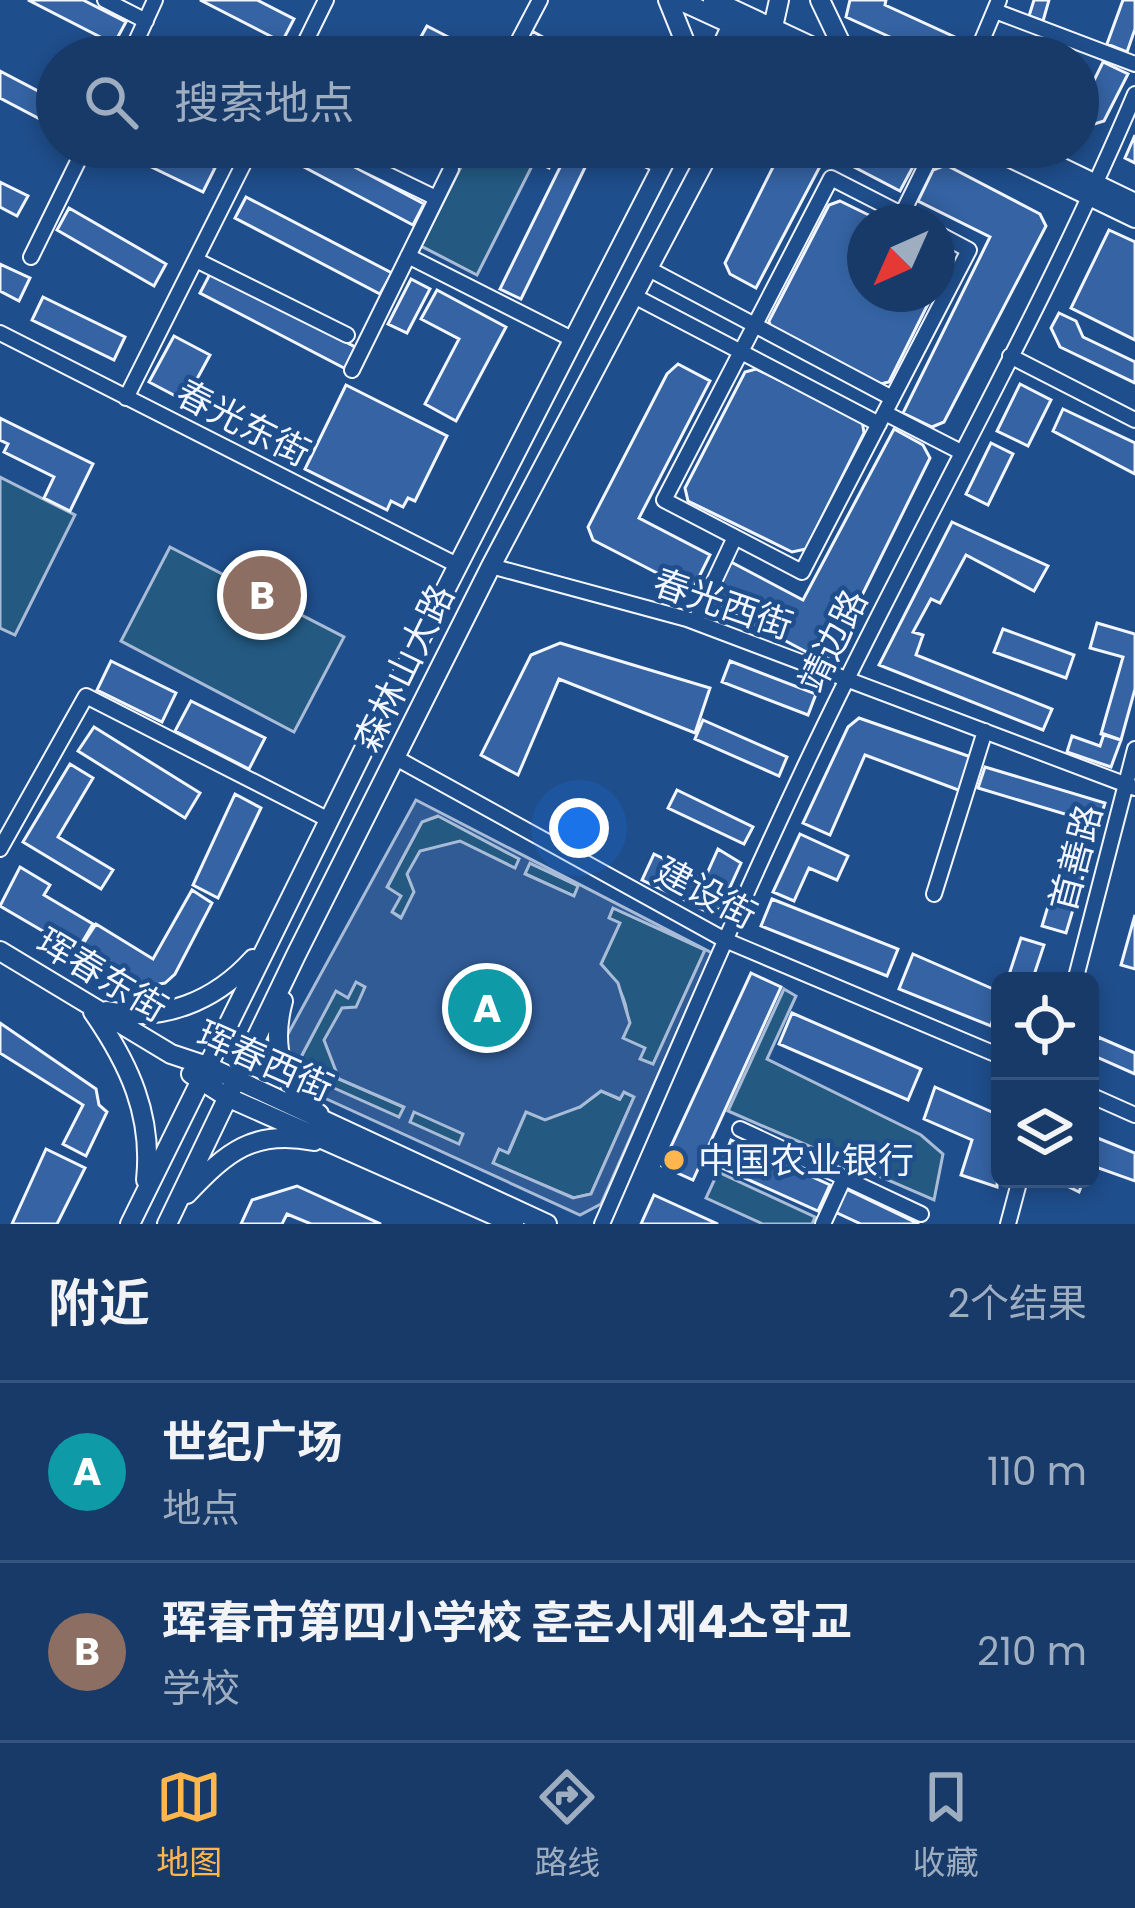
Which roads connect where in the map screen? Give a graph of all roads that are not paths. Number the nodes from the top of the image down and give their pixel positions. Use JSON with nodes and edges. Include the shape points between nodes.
{"nodes":[{"id":1,"x":105,"y":0,"type":"edge"},
{"id":2,"x":155,"y":0,"type":"edge"},
{"id":3,"x":326,"y":0,"type":"edge"},
{"id":4,"x":540,"y":0,"type":"edge"},
{"id":5,"x":668,"y":0,"type":"edge"},
{"id":6,"x":680,"y":0,"type":"edge"},
{"id":7,"x":712,"y":0,"type":"edge"},
{"id":8,"x":779,"y":0,"type":"edge"},
{"id":9,"x":820,"y":0,"type":"edge"},
{"id":10,"x":997,"y":5,"type":"edge"},
{"id":11,"x":737,"y":12,"type":"edge"},
{"id":12,"x":146,"y":21,"type":"junction"},
{"id":13,"x":139,"y":36,"type":"edge"},
{"id":14,"x":308,"y":36,"type":"edge"},
{"id":15,"x":521,"y":36,"type":"edge"},
{"id":16,"x":683,"y":36,"type":"edge"},
{"id":17,"x":762,"y":36,"type":"edge"},
{"id":18,"x":768,"y":36,"type":"edge"},
{"id":19,"x":837,"y":36,"type":"edge"},
{"id":20,"x":984,"y":36,"type":"edge"},
{"id":21,"x":1070,"y":36,"type":"edge"},
{"id":22,"x":1099,"y":49,"type":"edge"},
{"id":23,"x":1135,"y":64,"type":"edge"},
{"id":24,"x":1135,"y":94,"type":"edge"},
{"id":25,"x":75,"y":168,"type":"edge"},
{"id":26,"x":242,"y":168,"type":"edge"},
{"id":27,"x":374,"y":168,"type":"edge"},
{"id":28,"x":661,"y":168,"type":"edge"},
{"id":29,"x":697,"y":168,"type":"edge"},
{"id":30,"x":927,"y":168,"type":"edge"},
{"id":31,"x":1038,"y":168,"type":"edge"},
{"id":32,"x":1054,"y":168,"type":"edge"},
{"id":33,"x":451,"y":170,"type":"dead end"},
{"id":34,"x":1093,"y":191,"type":"junction"},
{"id":35,"x":436,"y":198,"type":"junction"},
{"id":36,"x":1135,"y":203,"type":"edge"},
{"id":37,"x":882,"y":204,"type":"edge"},
{"id":38,"x":914,"y":204,"type":"edge"},
{"id":39,"x":1135,"y":218,"type":"edge"},
{"id":40,"x":955,"y":242,"type":"edge"},
{"id":41,"x":31,"y":256,"type":"dead end"},
{"id":42,"x":408,"y":256,"type":"junction"},
{"id":43,"x":196,"y":260,"type":"junction"},
{"id":44,"x":649,"y":269,"type":"junction"},
{"id":45,"x":955,"y":279,"type":"edge"},
{"id":46,"x":634,"y":296,"type":"junction"},
{"id":47,"x":937,"y":312,"type":"edge"},
{"id":48,"x":755,"y":325,"type":"junction"},
{"id":49,"x":0,"y":333,"type":"edge"},
{"id":50,"x":347,"y":335,"type":"dead end"},
{"id":51,"x":574,"y":340,"type":"junction"},
{"id":52,"x":741,"y":352,"type":"junction"},
{"id":53,"x":1010,"y":356,"type":"junction"},
{"id":54,"x":352,"y":370,"type":"dead end"},
{"id":55,"x":126,"y":398,"type":"junction"},
{"id":56,"x":885,"y":412,"type":"junction"},
{"id":57,"x":1135,"y":420,"type":"edge"},
{"id":58,"x":962,"y":452,"type":"junction"},
{"id":59,"x":735,"y":537,"type":"junction"},
{"id":60,"x":459,"y":566,"type":"junction"},
{"id":61,"x":490,"y":566,"type":"junction"},
{"id":62,"x":695,"y":622,"type":"junction"},
{"id":63,"x":847,"y":679,"type":"junction"},
{"id":64,"x":985,"y":731,"type":"junction"},
{"id":65,"x":1135,"y":749,"type":"edge"},
{"id":66,"x":396,"y":758,"type":"junction"},
{"id":67,"x":1130,"y":786,"type":"edge"},
{"id":68,"x":329,"y":820,"type":"junction"},
{"id":69,"x":0,"y":849,"type":"edge"},
{"id":70,"x":934,"y":894,"type":"dead end"},
{"id":71,"x":271,"y":938,"type":"junction"},
{"id":72,"x":725,"y":940,"type":"junction"},
{"id":73,"x":0,"y":951,"type":"edge"},
{"id":74,"x":296,"y":955,"type":"junction"},
{"id":75,"x":1078,"y":972,"type":"edge"},
{"id":76,"x":90,"y":1008,"type":"junction"},
{"id":77,"x":991,"y":1052,"type":"edge"},
{"id":78,"x":171,"y":1054,"type":"joint"},
{"id":79,"x":203,"y":1074,"type":"junction"},
{"id":80,"x":231,"y":1089,"type":"junction"},
{"id":81,"x":1099,"y":1099,"type":"edge"},
{"id":82,"x":1135,"y":1115,"type":"edge"},
{"id":83,"x":740,"y":1129,"type":"dead end"},
{"id":84,"x":342,"y":1131,"type":"junction"},
{"id":85,"x":361,"y":1154,"type":"junction"},
{"id":86,"x":844,"y":1178,"type":"junction"},
{"id":87,"x":1019,"y":1188,"type":"edge"},
{"id":88,"x":145,"y":1192,"type":"junction"},
{"id":89,"x":921,"y":1214,"type":"dead end"},
{"id":90,"x":171,"y":1215,"type":"edge"},
{"id":91,"x":1013,"y":1222,"type":"edge"},
{"id":92,"x":130,"y":1224,"type":"edge"},
{"id":93,"x":514,"y":1224,"type":"edge"},
{"id":94,"x":547,"y":1224,"type":"edge"},
{"id":95,"x":602,"y":1224,"type":"edge"},
{"id":96,"x":823,"y":1224,"type":"edge"}],
"edges":[{"from":1,"to":12,"type":"street"},
{"from":2,"to":12,"type":"street"},
{"from":3,"to":14,"type":"street"},
{"from":4,"to":15,"type":"street"},
{"from":5,"to":16,"type":"main road"},
{"from":6,"to":11,"type":"main road"},
{"from":7,"to":11,"type":"main road"},
{"from":8,"to":18,"type":"main road"},
{"from":9,"to":19,"type":"main road"},
{"from":10,"to":20,"type":"street"},
{"from":10,"to":21,"type":"street"},
{"from":11,"to":17,"type":"main road"},
{"from":12,"to":13,"type":"street"},
{"from":22,"to":23,"type":"street"},
{"from":24,"to":34,"type":"street","name":"靖边路"},
{"from":25,"to":41,"type":"street"},
{"from":26,"to":43,"type":"street"},
{"from":27,"to":35,"type":"street"},
{"from":28,"to":51,"type":"main road","name":"森林山大路"},
{"from":29,"to":44,"type":"main road","name":"森林山大路"},
{"from":30,"to":38,"type":"street"},
{"from":31,"to":34,"type":"main road"},
{"from":32,"to":34,"type":"main road"},
{"from":33,"to":35,"type":"street"},
{"from":34,"to":36,"type":"main road"},
{"from":34,"to":39,"type":"main road"},
{"from":34,"to":53,"type":"street","name":"靖边路"},
{"from":35,"to":42,"type":"street"},
{"from":37,"to":48,"type":"street","via":[[832,178]]},
{"from":40,"to":45,"type":"street","via":[[970,250]]},
{"from":42,"to":51,"type":"street"},
{"from":42,"to":54,"type":"street"},
{"from":43,"to":50,"type":"street"},
{"from":43,"to":55,"type":"street"},
{"from":44,"to":46,"type":"main road","name":"森林山大路"},
{"from":44,"to":48,"type":"street"},
{"from":46,"to":52,"type":"street"},
{"from":46,"to":61,"type":"main road","name":"森林山大路"},
{"from":47,"to":56,"type":"street"},
{"from":48,"to":52,"type":"street"},
{"from":48,"to":56,"type":"street"},
{"from":49,"to":55,"type":"street","name":"春光东街"},
{"from":51,"to":60,"type":"main road","name":"森林山大路"},
{"from":52,"to":56,"type":"street"},
{"from":52,"to":59,"type":"street","via":[[664,500]]},
{"from":53,"to":57,"type":"street"},
{"from":53,"to":58,"type":"street","name":"靖边路"},
{"from":55,"to":60,"type":"street","name":"春光东街"},
{"from":56,"to":58,"type":"street"},
{"from":56,"to":59,"type":"street","via":[[802,572]]},
{"from":58,"to":63,"type":"street","name":"靖边路"},
{"from":59,"to":62,"type":"street"},
{"from":60,"to":68,"type":"main road","name":"森林山大路"},
{"from":61,"to":62,"type":"street","name":"春光西街"},
{"from":61,"to":66,"type":"main road","name":"森林山大路"},
{"from":62,"to":63,"type":"street","name":"春光西街"},
{"from":63,"to":64,"type":"street","name":"春光西街"},
{"from":63,"to":72,"type":"street","name":"靖边路"},
{"from":64,"to":67,"type":"street","name":"春光西街"},
{"from":64,"to":70,"type":"street"},
{"from":65,"to":67,"type":"street","name":"首善路"},
{"from":66,"to":72,"type":"street","name":"建设街"},
{"from":66,"to":74,"type":"main road","name":"森林山大路"},
{"from":67,"to":75,"type":"street","name":"首善路"},
{"from":68,"to":69,"type":"street","via":[[86,696]]},
{"from":68,"to":71,"type":"main road","name":"森林山大路"},
{"from":71,"to":76,"type":"main road","via":[[206,999],[130,1016]]},
{"from":71,"to":79,"type":"main road","name":"森林山大路"},
{"from":72,"to":77,"type":"street","name":"建设街"},
{"from":72,"to":95,"type":"street","name":"靖边路"},
{"from":73,"to":76,"type":"main road","name":"珲春东街"},
{"from":74,"to":80,"type":"main road","name":"森林山大路"},
{"from":74,"to":84,"type":"main road","via":[[277,1046],[307,1106]]},
{"from":76,"to":78,"type":"main road","name":"珲春东街"},
{"from":76,"to":88,"type":"main road","via":[[130,1071],[147,1124]]},
{"from":78,"to":79,"type":"main road","name":"珲春西街"},
{"from":79,"to":80,"type":"main road","name":"珲春西街"},
{"from":79,"to":88,"type":"main road","name":"森林山大路"},
{"from":80,"to":84,"type":"main road","name":"珲春西街"},
{"from":80,"to":85,"type":"main road","name":"珲春西街"},
{"from":80,"to":90,"type":"main road","name":"森林山大路"},
{"from":81,"to":82,"type":"street"},
{"from":83,"to":86,"type":"street"},
{"from":84,"to":94,"type":"main road","name":"珲春西街"},
{"from":85,"to":90,"type":"main road","via":[[267,1138],[221,1158]]},
{"from":85,"to":93,"type":"main road","name":"珲春西街"},
{"from":86,"to":89,"type":"street"},
{"from":86,"to":96,"type":"street"},
{"from":87,"to":91,"type":"street"},
{"from":88,"to":92,"type":"main road","name":"森林山大路"}]}
